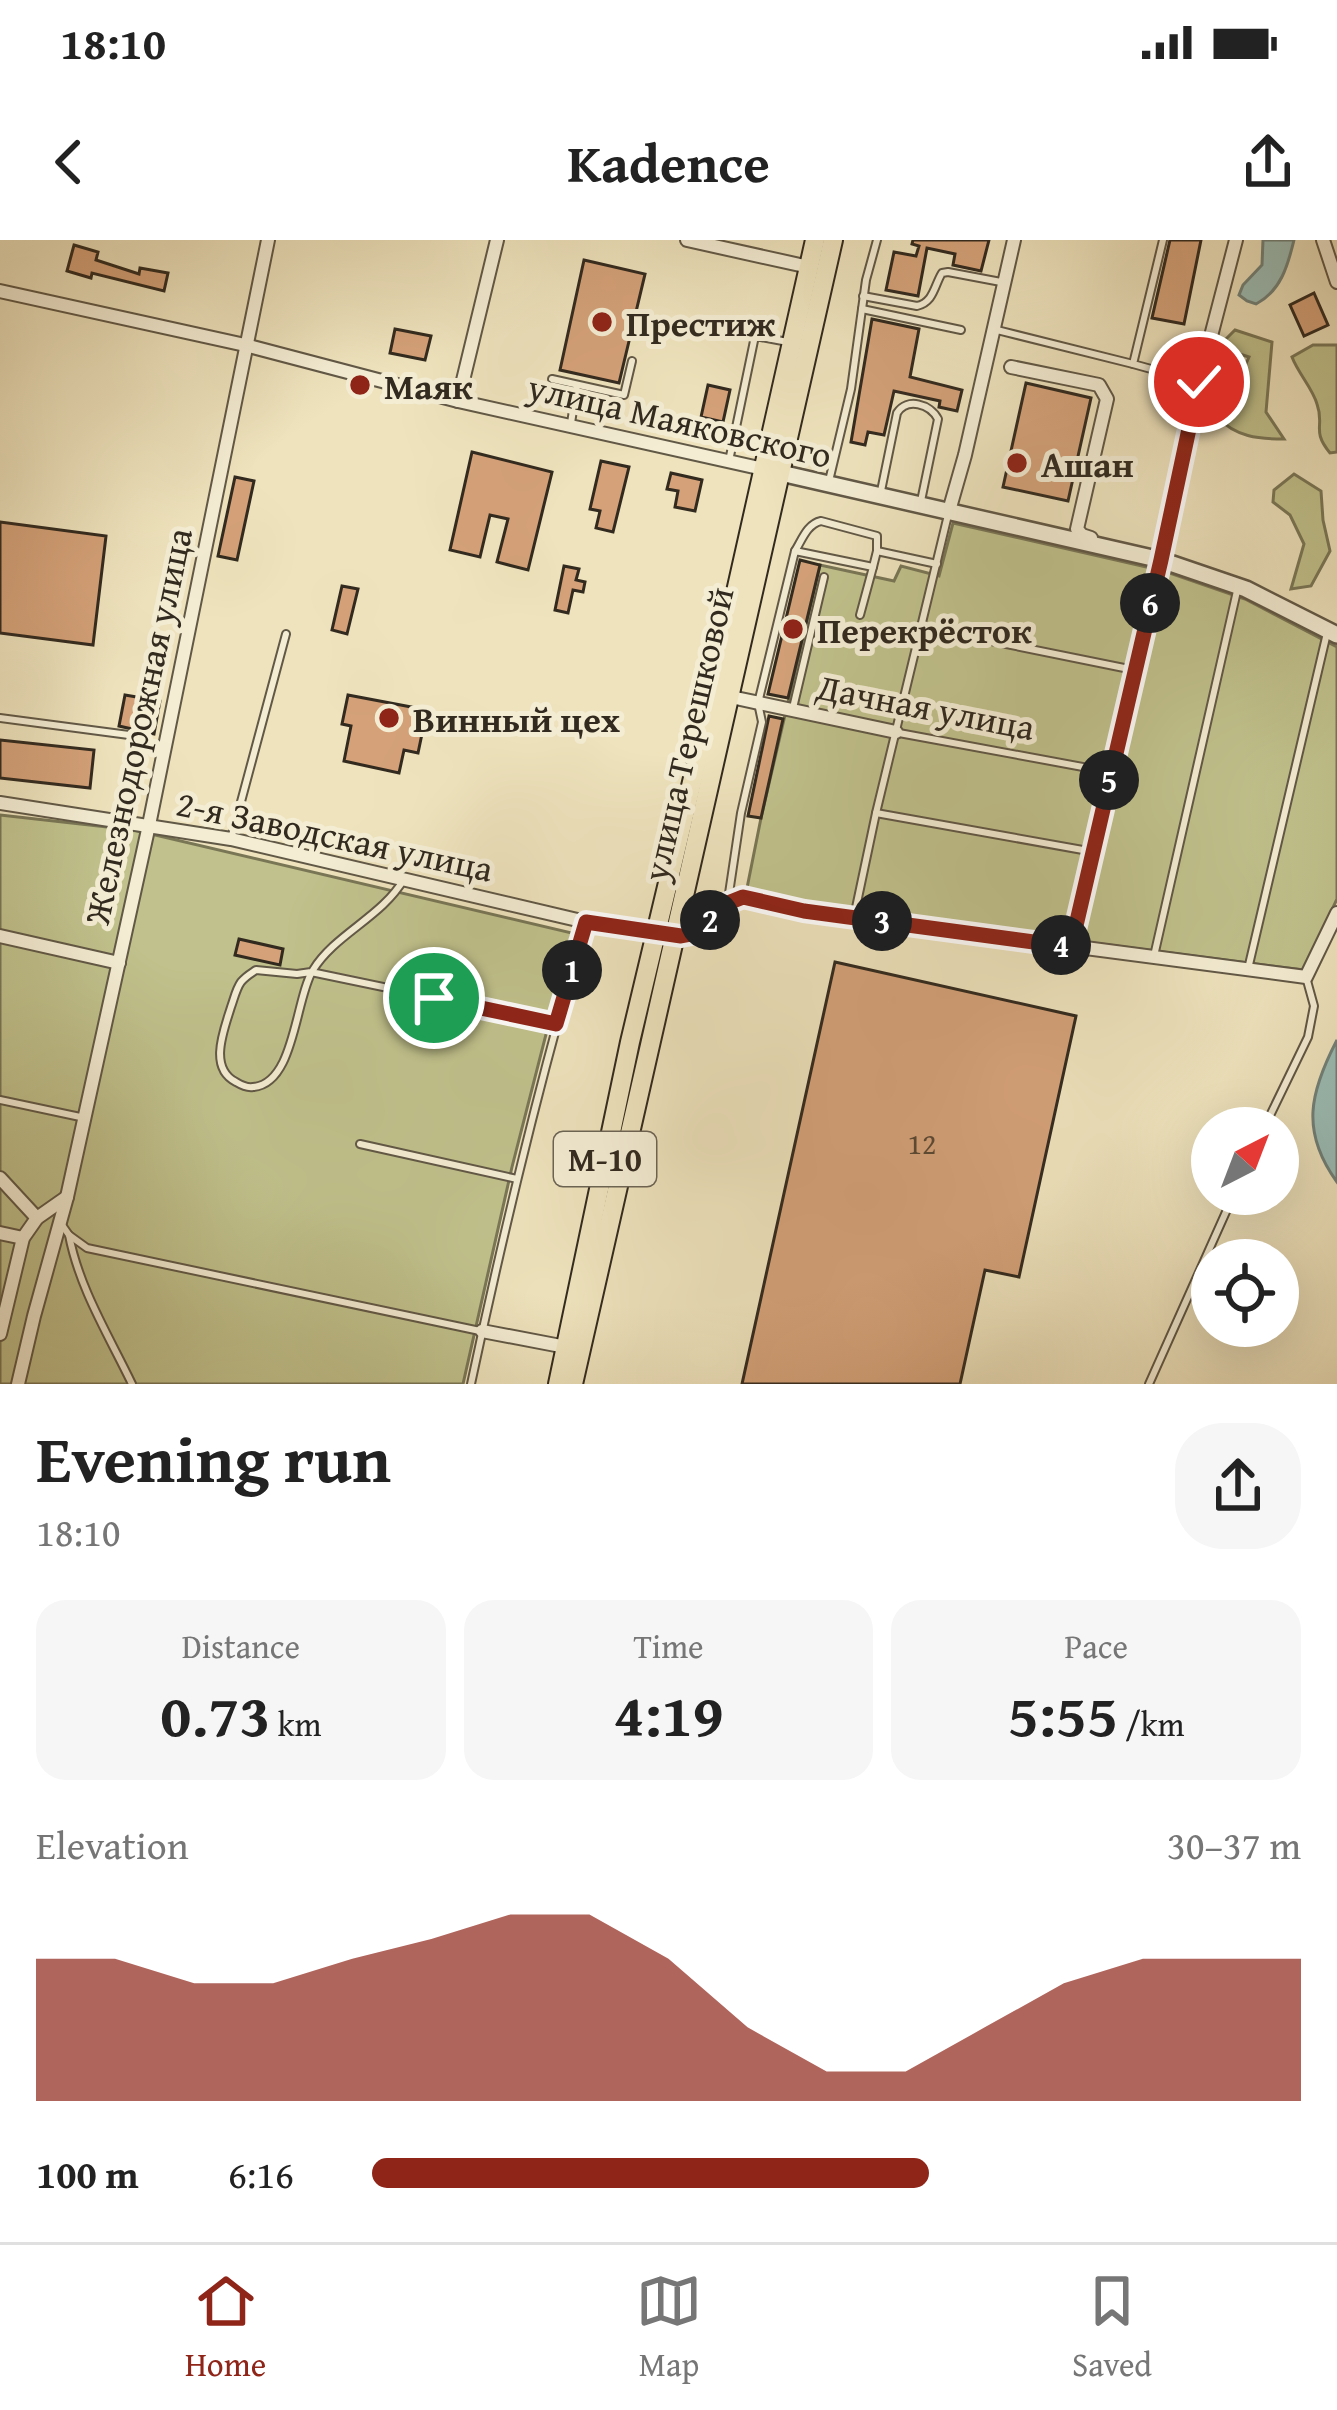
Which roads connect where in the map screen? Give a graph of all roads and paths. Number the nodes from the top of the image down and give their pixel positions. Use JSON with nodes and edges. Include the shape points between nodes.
{"nodes":[{"id":1,"x":268,"y":240,"type":"edge"},
{"id":2,"x":497,"y":240,"type":"edge"},
{"id":3,"x":687,"y":240,"type":"edge"},
{"id":4,"x":815,"y":240,"type":"edge"},
{"id":5,"x":833,"y":240,"type":"edge"},
{"id":6,"x":877,"y":240,"type":"edge"},
{"id":7,"x":1014,"y":240,"type":"edge"},
{"id":8,"x":1163,"y":240,"type":"edge"},
{"id":9,"x":1236,"y":240,"type":"edge"},
{"id":10,"x":1324,"y":240,"type":"edge"},
{"id":11,"x":809,"y":267,"type":"junction"},
{"id":12,"x":1337,"y":282,"type":"edge"},
{"id":13,"x":1004,"y":283,"type":"junction"},
{"id":14,"x":0,"y":291,"type":"edge"},
{"id":15,"x":863,"y":296,"type":"junction"},
{"id":16,"x":862,"y":308,"type":"junction"},
{"id":17,"x":994,"y":329,"type":"junction"},
{"id":18,"x":961,"y":330,"type":"dead end"},
{"id":19,"x":791,"y":343,"type":"junction"},
{"id":20,"x":245,"y":345,"type":"junction"},
{"id":21,"x":632,"y":361,"type":"dead end"},
{"id":22,"x":1133,"y":364,"type":"junction"},
{"id":23,"x":1011,"y":367,"type":"dead end"},
{"id":24,"x":552,"y":379,"type":"dead end"},
{"id":25,"x":1199,"y":382,"type":"junction"},
{"id":26,"x":577,"y":385,"type":"junction"},
{"id":27,"x":458,"y":401,"type":"junction"},
{"id":28,"x":571,"y":426,"type":"junction"},
{"id":29,"x":728,"y":461,"type":"junction"},
{"id":30,"x":772,"y":471,"type":"junction"},
{"id":31,"x":828,"y":484,"type":"junction"},
{"id":32,"x":880,"y":496,"type":"junction"},
{"id":33,"x":920,"y":505,"type":"junction"},
{"id":34,"x":949,"y":511,"type":"junction"},
{"id":35,"x":795,"y":551,"type":"junction"},
{"id":36,"x":878,"y":551,"type":"junction"},
{"id":37,"x":1142,"y":556,"type":"junction"},
{"id":38,"x":1161,"y":560,"type":"junction"},
{"id":39,"x":937,"y":564,"type":"junction"},
{"id":40,"x":873,"y":567,"type":"junction"},
{"id":41,"x":824,"y":577,"type":"dead end"},
{"id":42,"x":1238,"y":586,"type":"junction"},
{"id":43,"x":860,"y":615,"type":"dead end"},
{"id":44,"x":922,"y":627,"type":"junction"},
{"id":45,"x":1332,"y":632,"type":"edge"},
{"id":46,"x":286,"y":634,"type":"dead end"},
{"id":47,"x":1134,"y":670,"type":"junction"},
{"id":48,"x":731,"y":698,"type":"junction"},
{"id":49,"x":758,"y":703,"type":"junction"},
{"id":50,"x":793,"y":710,"type":"junction"},
{"id":51,"x":0,"y":718,"type":"edge"},
{"id":52,"x":896,"y":732,"type":"junction"},
{"id":53,"x":1110,"y":772,"type":"junction"},
{"id":54,"x":0,"y":803,"type":"edge"},
{"id":55,"x":876,"y":813,"type":"junction"},
{"id":56,"x":130,"y":822,"type":"junction"},
{"id":57,"x":149,"y":825,"type":"junction"},
{"id":58,"x":231,"y":838,"type":"junction"},
{"id":59,"x":1094,"y":852,"type":"junction"},
{"id":60,"x":404,"y":879,"type":"junction"},
{"id":61,"x":728,"y":903,"type":"junction"},
{"id":62,"x":1337,"y":913,"type":"edge"},
{"id":63,"x":854,"y":918,"type":"junction"},
{"id":64,"x":586,"y":922,"type":"junction"},
{"id":65,"x":664,"y":935,"type":"junction"},
{"id":66,"x":0,"y":936,"type":"edge"},
{"id":67,"x":1071,"y":947,"type":"junction"},
{"id":68,"x":1154,"y":956,"type":"junction"},
{"id":69,"x":119,"y":963,"type":"junction"},
{"id":70,"x":1248,"y":969,"type":"junction"},
{"id":71,"x":311,"y":972,"type":"junction"},
{"id":72,"x":1306,"y":976,"type":"junction"},
{"id":73,"x":556,"y":1024,"type":"junction"},
{"id":74,"x":0,"y":1100,"type":"edge"},
{"id":75,"x":1274,"y":1107,"type":"edge"},
{"id":76,"x":85,"y":1118,"type":"junction"},
{"id":77,"x":359,"y":1144,"type":"dead end"},
{"id":78,"x":0,"y":1178,"type":"edge"},
{"id":79,"x":517,"y":1179,"type":"junction"},
{"id":80,"x":67,"y":1197,"type":"junction"},
{"id":81,"x":1225,"y":1215,"type":"edge"},
{"id":82,"x":37,"y":1218,"type":"junction"},
{"id":83,"x":60,"y":1222,"type":"junction"},
{"id":84,"x":0,"y":1233,"type":"edge"},
{"id":85,"x":69,"y":1235,"type":"junction"},
{"id":86,"x":23,"y":1238,"type":"junction"},
{"id":87,"x":482,"y":1331,"type":"junction"},
{"id":88,"x":0,"y":1334,"type":"edge"},
{"id":89,"x":566,"y":1347,"type":"junction"},
{"id":90,"x":18,"y":1384,"type":"edge"},
{"id":91,"x":132,"y":1384,"type":"edge"},
{"id":92,"x":471,"y":1384,"type":"edge"},
{"id":93,"x":558,"y":1384,"type":"edge"},
{"id":94,"x":573,"y":1384,"type":"edge"},
{"id":95,"x":1149,"y":1384,"type":"edge"}],
"edges":[{"from":1,"to":20,"type":"street","name":"Железнодорожная улица"},
{"from":2,"to":27,"type":"street"},
{"from":3,"to":11,"type":"street"},
{"from":4,"to":11,"type":"highway","name":"улица Терешковой","number":"М-10"},
{"from":5,"to":30,"type":"highway","name":"улица Терешковой","number":"М-10"},
{"from":6,"to":15,"type":"lane"},
{"from":7,"to":13,"type":"street"},
{"from":8,"to":22,"type":"lane"},
{"from":9,"to":25,"type":"street"},
{"from":10,"to":12,"type":"street"},
{"from":11,"to":19,"type":"highway","name":"улица Терешковой","number":"М-10"},
{"from":13,"to":15,"type":"lane","via":[[948,272],[924,304]]},
{"from":13,"to":17,"type":"street"},
{"from":14,"to":20,"type":"street","name":"улица Маяковского"},
{"from":15,"to":16,"type":"lane"},
{"from":16,"to":18,"type":"lane"},
{"from":16,"to":31,"type":"lane"},
{"from":17,"to":22,"type":"lane"},
{"from":17,"to":34,"type":"street"},
{"from":19,"to":29,"type":"lane","via":[[755,336]]},
{"from":19,"to":30,"type":"highway","name":"улица Терешковой","number":"М-10"},
{"from":20,"to":27,"type":"street","name":"улица Маяковского"},
{"from":20,"to":57,"type":"street","name":"Железнодорожная улица"},
{"from":21,"to":26,"type":"lane","via":[[624,395]]},
{"from":22,"to":25,"type":"lane"},
{"from":23,"to":37,"type":"street","via":[[1105,392],[1077,529]]},
{"from":24,"to":26,"type":"lane"},
{"from":25,"to":38,"type":"street"},
{"from":26,"to":28,"type":"lane"},
{"from":27,"to":28,"type":"street","name":"улица Маяковского"},
{"from":28,"to":29,"type":"street","name":"улица Маяковского"},
{"from":29,"to":30,"type":"street","name":"улица Маяковского"},
{"from":30,"to":31,"type":"street","name":"улица Маяковского"},
{"from":30,"to":48,"type":"highway","name":"улица Терешковой","number":"М-10"},
{"from":30,"to":65,"type":"highway","name":"улица Терешковой","number":"М-10","via":[[713,694]]},
{"from":31,"to":32,"type":"street","name":"улица Маяковского"},
{"from":32,"to":33,"type":"street","name":"улица Маяковского"},
{"from":32,"to":33,"type":"lane","via":[[897,413],[908,403],[938,419]]},
{"from":33,"to":34,"type":"street","name":"улица Маяковского"},
{"from":34,"to":37,"type":"street","name":"улица Маяковского"},
{"from":34,"to":39,"type":"lane"},
{"from":35,"to":36,"type":"lane","via":[[821,521],[877,536]]},
{"from":35,"to":40,"type":"lane"},
{"from":35,"to":49,"type":"lane"},
{"from":36,"to":39,"type":"lane"},
{"from":36,"to":40,"type":"lane"},
{"from":37,"to":38,"type":"street","name":"улица Маяковского"},
{"from":38,"to":42,"type":"street","name":"улица Маяковского"},
{"from":38,"to":47,"type":"lane"},
{"from":39,"to":44,"type":"lane"},
{"from":40,"to":43,"type":"lane"},
{"from":41,"to":50,"type":"lane"},
{"from":42,"to":45,"type":"street","name":"улица Маяковского"},
{"from":42,"to":68,"type":"lane"},
{"from":44,"to":47,"type":"lane"},
{"from":44,"to":52,"type":"lane"},
{"from":45,"to":70,"type":"lane"},
{"from":46,"to":58,"type":"lane"},
{"from":47,"to":53,"type":"lane"},
{"from":48,"to":49,"type":"street","name":"Дачная улица"},
{"from":48,"to":65,"type":"highway","name":"улица Терешковой","number":"М-10"},
{"from":49,"to":50,"type":"street","name":"Дачная улица"},
{"from":49,"to":61,"type":"lane","via":[[762,722]]},
{"from":50,"to":52,"type":"street","name":"Дачная улица"},
{"from":51,"to":56,"type":"lane","via":[[144,737]]},
{"from":52,"to":53,"type":"lane","name":"Дачная улица"},
{"from":52,"to":55,"type":"lane"},
{"from":53,"to":59,"type":"lane"},
{"from":54,"to":56,"type":"street","name":"2-я Заводская улица"},
{"from":55,"to":59,"type":"lane"},
{"from":55,"to":63,"type":"lane"},
{"from":56,"to":57,"type":"street","name":"2-я Заводская улица"},
{"from":57,"to":58,"type":"street","name":"2-я Заводская улица"},
{"from":57,"to":69,"type":"street","name":"Железнодорожная улица"},
{"from":58,"to":60,"type":"street","name":"2-я Заводская улица"},
{"from":59,"to":67,"type":"lane"},
{"from":60,"to":64,"type":"street","name":"2-я Заводская улица"},
{"from":60,"to":71,"type":"lane"},
{"from":61,"to":63,"type":"street","via":[[743,897]]},
{"from":61,"to":65,"type":"street","via":[[697,933]]},
{"from":62,"to":72,"type":"street"},
{"from":63,"to":67,"type":"street"},
{"from":64,"to":65,"type":"street","name":"2-я Заводская улица"},
{"from":64,"to":73,"type":"lane"},
{"from":65,"to":89,"type":"highway","name":"улица Терешковой","number":"М-10"},
{"from":65,"to":94,"type":"highway","name":"улица Терешковой","number":"М-10"},
{"from":66,"to":69,"type":"street"},
{"from":67,"to":68,"type":"street"},
{"from":68,"to":70,"type":"street"},
{"from":69,"to":76,"type":"street","name":"Железнодорожная улица"},
{"from":70,"to":72,"type":"street"},
{"from":71,"to":71,"type":"lane","via":[[256,970],[238,986],[222,1036],[227,1077],[254,1088],[278,1073]]},
{"from":71,"to":73,"type":"lane"},
{"from":72,"to":75,"type":"lane","via":[[1314,1006],[1308,1037]]},
{"from":73,"to":79,"type":"lane"},
{"from":74,"to":76,"type":"lane"},
{"from":76,"to":80,"type":"street","name":"Железнодорожная улица"},
{"from":77,"to":79,"type":"lane"},
{"from":78,"to":82,"type":"street"},
{"from":79,"to":87,"type":"lane"},
{"from":80,"to":82,"type":"street"},
{"from":80,"to":83,"type":"street","name":"Железнодорожная улица"},
{"from":81,"to":95,"type":"lane"},
{"from":82,"to":86,"type":"street"},
{"from":83,"to":85,"type":"lane"},
{"from":83,"to":90,"type":"street","name":"Железнодорожная улица"},
{"from":84,"to":86,"type":"street"},
{"from":85,"to":87,"type":"lane","via":[[87,1248]]},
{"from":85,"to":91,"type":"lane"},
{"from":86,"to":88,"type":"street"},
{"from":87,"to":89,"type":"street"},
{"from":87,"to":92,"type":"lane"},
{"from":89,"to":93,"type":"highway","name":"улица Терешковой","number":"М-10"}]}
